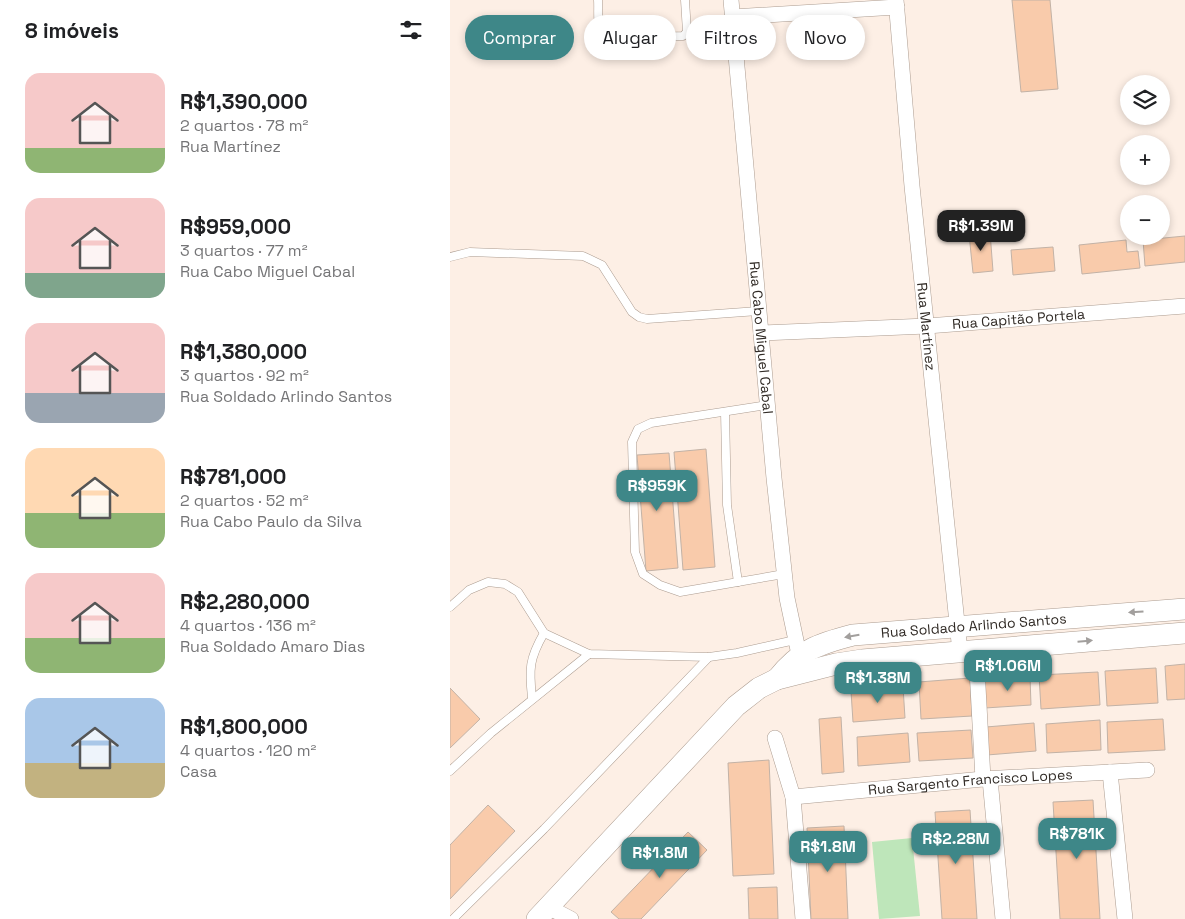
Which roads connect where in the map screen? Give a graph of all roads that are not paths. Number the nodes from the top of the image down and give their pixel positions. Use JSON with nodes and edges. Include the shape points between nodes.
{"nodes":[{"id":1,"x":598,"y":0,"type":"edge"},
{"id":2,"x":685,"y":0,"type":"edge"},
{"id":3,"x":731,"y":0,"type":"edge"},
{"id":4,"x":896,"y":4,"type":"edge"},
{"id":5,"x":733,"y":15,"type":"edge"},
{"id":6,"x":758,"y":15,"type":"edge"},
{"id":7,"x":737,"y":60,"type":"edge"},
{"id":8,"x":450,"y":257,"type":"edge"},
{"id":9,"x":1185,"y":306,"type":"edge"},
{"id":10,"x":758,"y":311,"type":"junction"},
{"id":11,"x":927,"y":326,"type":"junction"},
{"id":12,"x":761,"y":333,"type":"junction"},
{"id":13,"x":767,"y":405,"type":"junction"},
{"id":14,"x":725,"y":412,"type":"junction"},
{"id":15,"x":784,"y":574,"type":"junction"},
{"id":16,"x":738,"y":582,"type":"junction"},
{"id":17,"x":450,"y":607,"type":"edge"},
{"id":18,"x":1185,"y":608,"type":"edge"},
{"id":19,"x":957,"y":626,"type":"junction"},
{"id":20,"x":544,"y":633,"type":"junction"},
{"id":21,"x":1185,"y":633,"type":"edge"},
{"id":22,"x":968,"y":651,"type":"junction"},
{"id":23,"x":589,"y":654,"type":"junction"},
{"id":24,"x":799,"y":656,"type":"junction"},
{"id":25,"x":708,"y":657,"type":"junction"},
{"id":26,"x":532,"y":698,"type":"junction"},
{"id":27,"x":775,"y":738,"type":"dead end"},
{"id":28,"x":1147,"y":770,"type":"dead end"},
{"id":29,"x":450,"y":771,"type":"edge"},
{"id":30,"x":1110,"y":772,"type":"junction"},
{"id":31,"x":986,"y":779,"type":"junction"},
{"id":32,"x":793,"y":797,"type":"junction"},
{"id":33,"x":543,"y":913,"type":"edge"},
{"id":34,"x":453,"y":919,"type":"edge"},
{"id":35,"x":572,"y":919,"type":"edge"},
{"id":36,"x":802,"y":919,"type":"edge"},
{"id":37,"x":1003,"y":919,"type":"edge"},
{"id":38,"x":1125,"y":919,"type":"edge"}],
"edges":[{"from":1,"to":2,"type":"lane","via":[[599,29],[607,39],[683,36],[687,32]]},
{"from":3,"to":5,"type":"street","name":"Rua Cabo Miguel Cabal"},
{"from":4,"to":6,"type":"street"},
{"from":4,"to":11,"type":"street","name":"Rua Martínez"},
{"from":7,"to":10,"type":"street","name":"Rua Cabo Miguel Cabal"},
{"from":8,"to":10,"type":"lane","via":[[470,252],[583,256],[602,265],[632,312],[647,319]]},
{"from":9,"to":11,"type":"street","name":"Rua Capitão Portela"},
{"from":10,"to":12,"type":"street","name":"Rua Cabo Miguel Cabal"},
{"from":11,"to":12,"type":"street","name":"Rua Capitão Portela"},
{"from":11,"to":19,"type":"street","name":"Rua Martínez"},
{"from":12,"to":13,"type":"street","name":"Rua Cabo Miguel Cabal"},
{"from":13,"to":14,"type":"lane"},
{"from":13,"to":15,"type":"street","name":"Rua Cabo Miguel Cabal"},
{"from":14,"to":16,"type":"lane","via":[[727,505]]},
{"from":14,"to":16,"type":"lane","via":[[651,423],[638,429],[632,442],[635,552],[643,574],[680,592]]},
{"from":15,"to":16,"type":"lane"},
{"from":15,"to":24,"type":"street","name":"Rua Cabo Miguel Cabal"},
{"from":17,"to":20,"type":"lane","via":[[468,590],[488,582],[506,584],[518,592]]},
{"from":18,"to":19,"type":"main road","name":"Rua Soldado Arlindo Santos","one_way":true},
{"from":19,"to":22,"type":"street","name":"Rua Martínez"},
{"from":19,"to":24,"type":"main road","name":"Rua Soldado Arlindo Santos","one_way":true,"via":[[853,636],[824,643]]},
{"from":20,"to":23,"type":"lane"},
{"from":20,"to":26,"type":"lane","via":[[531,661]]},
{"from":22,"to":21,"type":"main road","name":"Rua Soldado Arlindo Santos","one_way":true},
{"from":22,"to":24,"type":"main road","name":"Rua Soldado Arlindo Santos","via":[[844,662]]},
{"from":22,"to":31,"type":"street","name":"Rua Martínez"},
{"from":23,"to":25,"type":"lane"},
{"from":23,"to":26,"type":"lane"},
{"from":24,"to":25,"type":"lane","via":[[737,653]]},
{"from":24,"to":33,"type":"main road","name":"Rua Soldado Arlindo Santos","via":[[768,684],[736,706]]},
{"from":25,"to":34,"type":"lane"},
{"from":26,"to":29,"type":"lane"},
{"from":27,"to":32,"type":"street"},
{"from":28,"to":30,"type":"street","name":"Rua Sargento Francisco Lopes"},
{"from":30,"to":31,"type":"street","name":"Rua Sargento Francisco Lopes"},
{"from":30,"to":38,"type":"street"},
{"from":31,"to":32,"type":"street","name":"Rua Sargento Francisco Lopes"},
{"from":31,"to":37,"type":"street","name":"Rua Martínez"},
{"from":32,"to":36,"type":"street"},
{"from":33,"to":35,"type":"street"}]}
